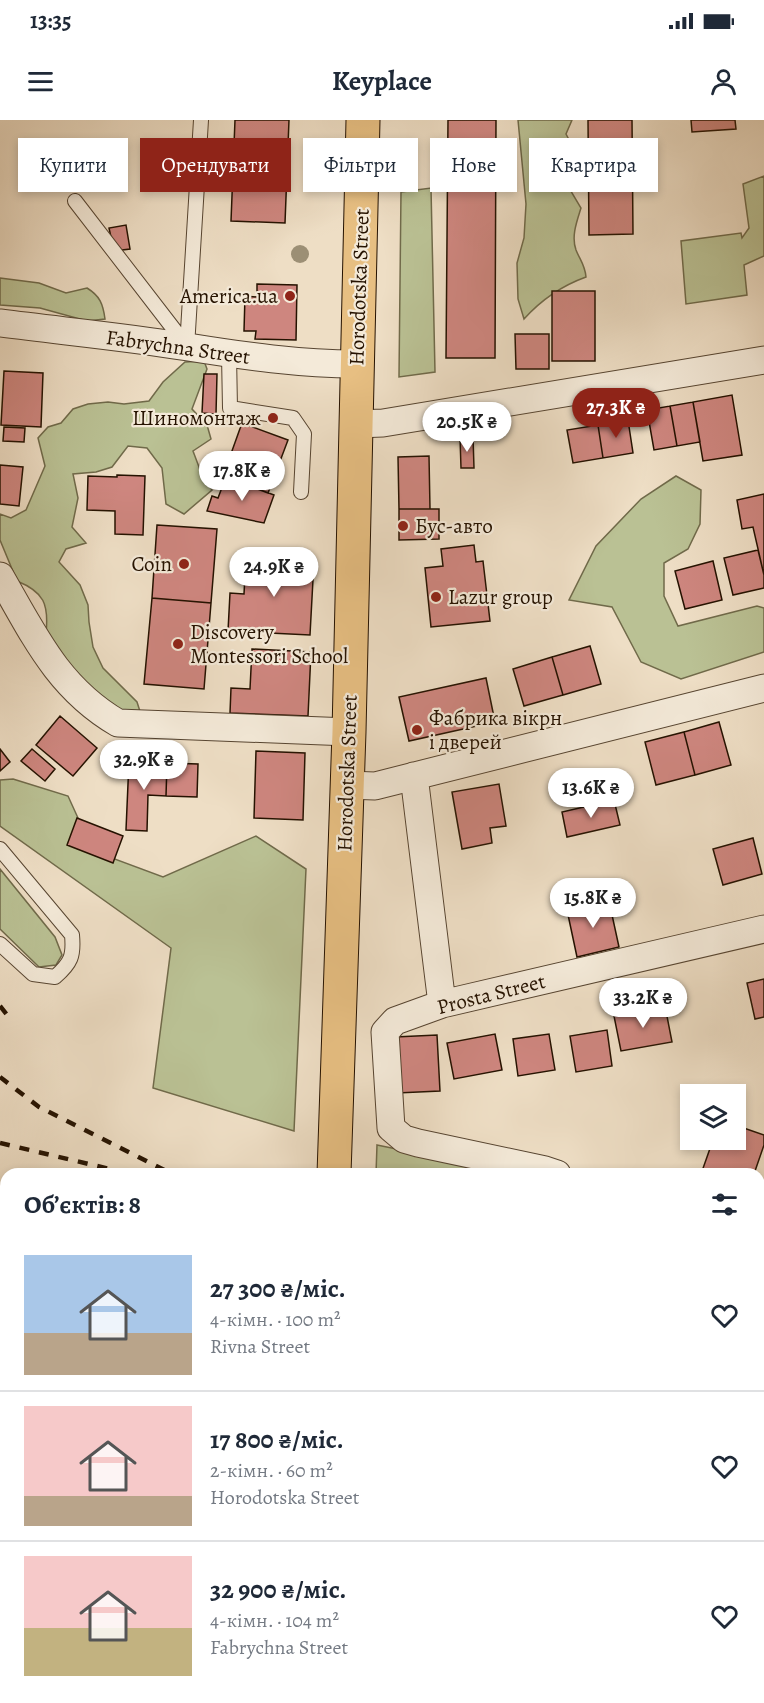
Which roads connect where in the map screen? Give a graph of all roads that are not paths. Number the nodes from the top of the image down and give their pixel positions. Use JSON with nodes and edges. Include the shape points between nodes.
{"nodes":[{"id":1,"x":201,"y":120,"type":"edge"},
{"id":2,"x":363,"y":120,"type":"edge"},
{"id":3,"x":75,"y":201,"type":"dead end"},
{"id":4,"x":0,"y":323,"type":"edge"},
{"id":5,"x":187,"y":347,"type":"junction"},
{"id":6,"x":229,"y":355,"type":"junction"},
{"id":7,"x":764,"y":360,"type":"edge"},
{"id":8,"x":357,"y":364,"type":"junction"},
{"id":9,"x":357,"y":424,"type":"junction"},
{"id":10,"x":301,"y":492,"type":"dead end"},
{"id":11,"x":0,"y":576,"type":"edge"},
{"id":12,"x":764,"y":688,"type":"edge"},
{"id":13,"x":349,"y":732,"type":"junction"},
{"id":14,"x":414,"y":776,"type":"junction"},
{"id":15,"x":347,"y":785,"type":"junction"},
{"id":16,"x":0,"y":849,"type":"edge"},
{"id":17,"x":764,"y":928,"type":"edge"},
{"id":18,"x":0,"y":944,"type":"edge"},
{"id":19,"x":442,"y":1004,"type":"junction"},
{"id":20,"x":334,"y":1168,"type":"edge"},
{"id":21,"x":536,"y":1168,"type":"edge"}],
"edges":[{"from":1,"to":5,"type":"lane"},
{"from":2,"to":8,"type":"main road","name":"Horodotska Street"},
{"from":3,"to":5,"type":"lane"},
{"from":4,"to":5,"type":"street","name":"Fabrychna Street"},
{"from":5,"to":6,"type":"street","name":"Fabrychna Street"},
{"from":6,"to":8,"type":"street","name":"Fabrychna Street"},
{"from":6,"to":10,"type":"lane","via":[[230,408],[292,418],[304,435]]},
{"from":7,"to":9,"type":"street","via":[[383,423]]},
{"from":8,"to":9,"type":"main road","name":"Horodotska Street"},
{"from":9,"to":13,"type":"main road","name":"Horodotska Street"},
{"from":11,"to":13,"type":"street","via":[[38,643],[68,684],[96,710],[118,723]]},
{"from":12,"to":14,"type":"street"},
{"from":13,"to":15,"type":"main road","name":"Horodotska Street"},
{"from":14,"to":15,"type":"street","via":[[375,786]]},
{"from":14,"to":19,"type":"street"},
{"from":15,"to":20,"type":"main road","name":"Horodotska Street"},
{"from":16,"to":18,"type":"lane","via":[[72,935],[73,948],[68,966],[55,977],[33,974]]},
{"from":17,"to":19,"type":"street","name":"Prosta Street"},
{"from":19,"to":21,"type":"street","name":"Prosta Street","via":[[395,1021],[385,1032],[391,1128],[418,1143]]}]}
